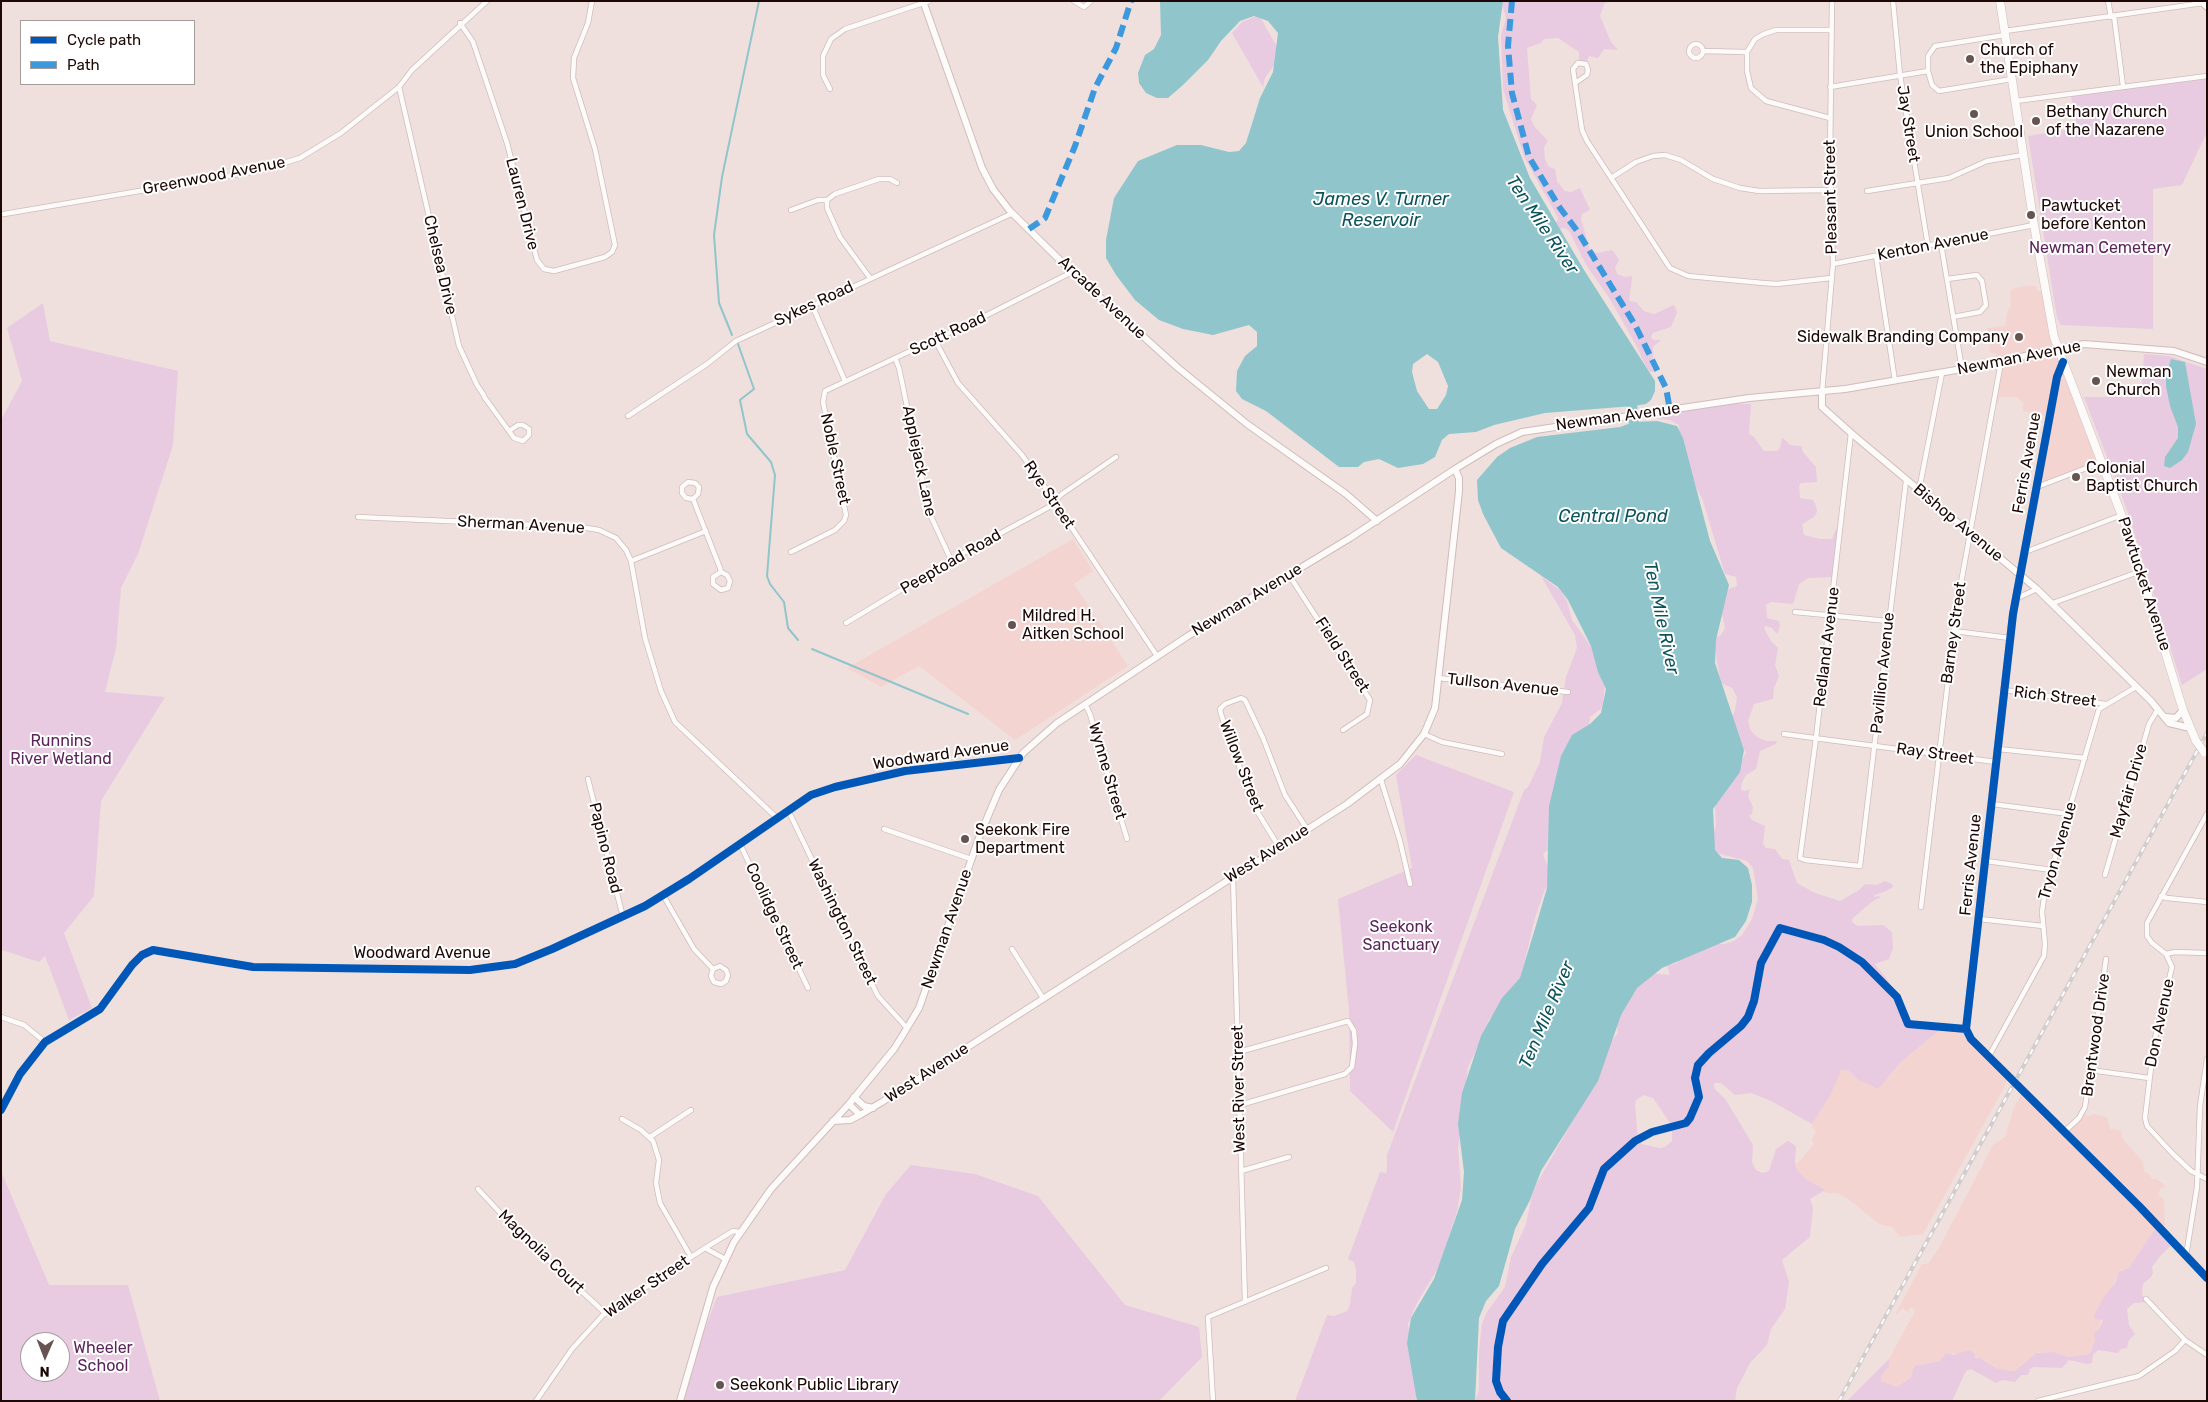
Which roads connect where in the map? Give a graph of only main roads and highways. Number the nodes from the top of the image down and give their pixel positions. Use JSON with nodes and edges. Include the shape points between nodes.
{"nodes":[{"id":1,"x":2000,"y":1,"type":"edge"},
{"id":2,"x":925,"y":2,"type":"edge"},
{"id":3,"x":2059,"y":350,"type":"junction"},
{"id":4,"x":2063,"y":362,"type":"junction"},
{"id":5,"x":2207,"y":362,"type":"edge"},
{"id":6,"x":1822,"y":392,"type":"junction"},
{"id":7,"x":1455,"y":469,"type":"junction"},
{"id":8,"x":1377,"y":521,"type":"junction"},
{"id":9,"x":2020,"y":575,"type":"junction"},
{"id":10,"x":2183,"y":710,"type":"junction"},
{"id":11,"x":2166,"y":717,"type":"junction"},
{"id":12,"x":2190,"y":728,"type":"junction"},
{"id":13,"x":2205,"y":754,"type":"edge"},
{"id":14,"x":854,"y":1097,"type":"junction"},
{"id":15,"x":849,"y":1104,"type":"junction"},
{"id":16,"x":873,"y":1108,"type":"junction"},
{"id":17,"x":860,"y":1115,"type":"junction"},
{"id":18,"x":833,"y":1121,"type":"junction"},
{"id":19,"x":2207,"y":1278,"type":"edge"},
{"id":20,"x":680,"y":1401,"type":"edge"}],
"edges":[{"from":1,"to":3,"type":"main road","name":"Pawtucket Avenue","via":[[2034,225]]},
{"from":2,"to":8,"type":"main road","name":"Arcade Avenue","via":[[982,168],[1012,213],[1144,338],[1255,430],[1363,507]]},
{"from":3,"to":4,"type":"main road","name":"Pawtucket Avenue"},
{"from":3,"to":5,"type":"main road","name":"Newman Avenue","via":[[2084,344],[2134,347],[2174,351]]},
{"from":3,"to":6,"type":"main road","name":"Newman Avenue"},
{"from":4,"to":9,"type":"main road","name":"Ferris Avenue","via":[[2057,377]]},
{"from":4,"to":10,"type":"main road","name":"Pawtucket Avenue","via":[[2141,570]]},
{"from":6,"to":7,"type":"main road","name":"Newman Avenue","via":[[1749,398],[1522,432],[1502,440]]},
{"from":6,"to":9,"type":"main road","name":"Bishop Avenue","via":[[1822,407],[1850,433]]},
{"from":7,"to":8,"type":"main road","name":"Newman Avenue"},
{"from":7,"to":16,"type":"main road","name":"West Avenue","via":[[1459,492],[1436,708],[1424,734],[1400,764],[1307,829]]},
{"from":8,"to":14,"type":"main road","name":"Newman Avenue","via":[[1157,656],[1050,727],[1019,758],[989,811],[919,1008],[894,1049]]},
{"from":9,"to":11,"type":"main road","name":"Bishop Avenue"},
{"from":9,"to":19,"type":"main road","name":"Ferris Avenue","via":[[1966,1029],[1971,1039]]},
{"from":10,"to":11,"type":"main road","via":[[2176,718]]},
{"from":10,"to":12,"type":"main road","name":"Pawtucket Avenue"},
{"from":11,"to":12,"type":"main road","name":"Bishop Avenue","via":[[2174,726]]},
{"from":12,"to":13,"type":"main road","name":"Pawtucket Avenue","bridge":true},
{"from":14,"to":15,"type":"main road","name":"Newman Avenue"},
{"from":14,"to":16,"type":"main road","name":"West Avenue","via":[[864,1106]]},
{"from":15,"to":17,"type":"main road"},
{"from":15,"to":18,"type":"main road","name":"Newman Avenue"},
{"from":16,"to":17,"type":"main road","name":"West Avenue"},
{"from":17,"to":18,"type":"main road","name":"West Avenue","via":[[850,1120]]},
{"from":18,"to":20,"type":"main road","name":"Newman Avenue","via":[[771,1189],[725,1259],[713,1287]]}]}
